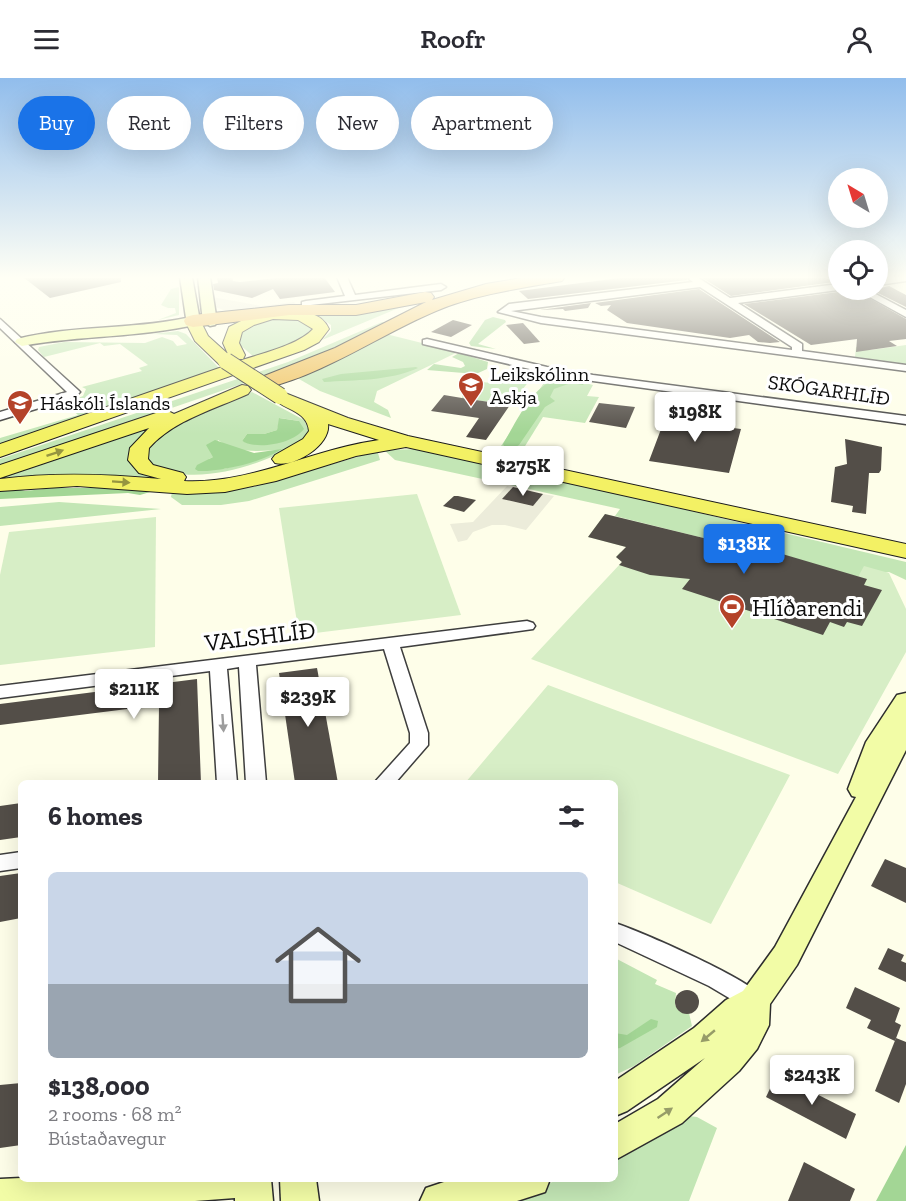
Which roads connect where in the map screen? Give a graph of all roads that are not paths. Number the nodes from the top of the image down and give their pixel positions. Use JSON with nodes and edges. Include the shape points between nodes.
{"nodes":[{"id":1,"x":8,"y":329,"type":"edge"},
{"id":2,"x":167,"y":329,"type":"edge"},
{"id":3,"x":210,"y":329,"type":"edge"},
{"id":4,"x":236,"y":329,"type":"edge"},
{"id":5,"x":321,"y":329,"type":"edge"},
{"id":6,"x":352,"y":329,"type":"edge"},
{"id":7,"x":385,"y":329,"type":"edge"},
{"id":8,"x":614,"y":329,"type":"edge"},
{"id":9,"x":772,"y":329,"type":"edge"},
{"id":10,"x":427,"y":342,"type":"dead end"},
{"id":11,"x":24,"y":343,"type":"junction"},
{"id":12,"x":796,"y":353,"type":"junction"},
{"id":13,"x":238,"y":366,"type":"junction"},
{"id":14,"x":906,"y":368,"type":"edge"},
{"id":15,"x":266,"y":382,"type":"joint"},
{"id":16,"x":288,"y":396,"type":"junction"},
{"id":17,"x":0,"y":416,"type":"edge"},
{"id":18,"x":906,"y":420,"type":"edge"},
{"id":19,"x":364,"y":423,"type":"junction"},
{"id":20,"x":430,"y":445,"type":"junction"},
{"id":21,"x":0,"y":453,"type":"edge"},
{"id":22,"x":283,"y":465,"type":"junction"},
{"id":23,"x":0,"y":472,"type":"edge"},
{"id":24,"x":0,"y":485,"type":"edge"},
{"id":25,"x":906,"y":538,"type":"edge"},
{"id":26,"x":906,"y":551,"type":"edge"},
{"id":27,"x":527,"y":627,"type":"dead end"},
{"id":28,"x":391,"y":644,"type":"junction"},
{"id":29,"x":247,"y":662,"type":"junction"},
{"id":30,"x":218,"y":665,"type":"junction"},
{"id":31,"x":0,"y":692,"type":"edge"},
{"id":32,"x":906,"y":700,"type":"edge"},
{"id":33,"x":896,"y":742,"type":"edge"},
{"id":34,"x":227,"y":780,"type":"edge"},
{"id":35,"x":256,"y":780,"type":"edge"},
{"id":36,"x":387,"y":780,"type":"edge"},
{"id":37,"x":18,"y":860,"type":"edge"},
{"id":38,"x":0,"y":863,"type":"edge"},
{"id":39,"x":618,"y":933,"type":"edge"},
{"id":40,"x":754,"y":1001,"type":"junction"},
{"id":41,"x":618,"y":1098,"type":"edge"},
{"id":42,"x":618,"y":1141,"type":"edge"},
{"id":43,"x":203,"y":1182,"type":"edge"},
{"id":44,"x":253,"y":1182,"type":"edge"},
{"id":45,"x":298,"y":1182,"type":"edge"},
{"id":46,"x":519,"y":1182,"type":"edge"},
{"id":47,"x":0,"y":1198,"type":"edge"},
{"id":48,"x":254,"y":1201,"type":"edge"},
{"id":49,"x":300,"y":1201,"type":"edge"},
{"id":50,"x":439,"y":1201,"type":"edge"}],
"edges":[{"from":1,"to":11,"type":"street"},
{"from":2,"to":11,"type":"street"},
{"from":3,"to":13,"type":"main road"},
{"from":4,"to":13,"type":"main road","via":[[231,343]]},
{"from":5,"to":21,"type":"main road","via":[[313,339],[298,346]]},
{"from":6,"to":13,"type":"highway","via":[[310,348]]},
{"from":7,"to":15,"type":"highway","via":[[342,352]]},
{"from":8,"to":12,"type":"street"},
{"from":9,"to":12,"type":"street","via":[[798,346]]},
{"from":10,"to":18,"type":"street","name":"SKÓGARHLÍÐ","via":[[593,378]]},
{"from":11,"to":17,"type":"street","via":[[74,392]]},
{"from":12,"to":14,"type":"street"},
{"from":13,"to":15,"type":"main road"},
{"from":13,"to":16,"type":"main road","bridge":true},
{"from":13,"to":21,"type":"main road"},
{"from":13,"to":22,"type":"main road","via":[[149,437],[139,448],[138,460],[146,469],[192,479]]},
{"from":23,"to":13,"type":"main road","one_way":true},
{"from":16,"to":19,"type":"main road"},
{"from":16,"to":22,"type":"main road","via":[[316,420],[320,432]]},
{"from":19,"to":20,"type":"main road"},
{"from":19,"to":22,"type":"main road"},
{"from":19,"to":25,"type":"main road"},
{"from":20,"to":22,"type":"main road","via":[[366,447]]},
{"from":20,"to":26,"type":"main road"},
{"from":24,"to":22,"type":"main road","one_way":true,"via":[[66,479],[200,488],[246,482]]},
{"from":27,"to":28,"type":"street","name":"VALSHLÍÐ"},
{"from":28,"to":29,"type":"street","name":"VALSHLÍÐ"},
{"from":28,"to":36,"type":"street","via":[[419,733],[418,745]]},
{"from":29,"to":30,"type":"street","name":"VALSHLÍÐ"},
{"from":29,"to":35,"type":"street"},
{"from":30,"to":31,"type":"street","name":"VALSHLÍÐ"},
{"from":30,"to":34,"type":"street","one_way":true},
{"from":32,"to":33,"type":"street"},
{"from":33,"to":40,"type":"street","via":[[786,956]]},
{"from":37,"to":38,"type":"street"},
{"from":39,"to":40,"type":"street"},
{"from":40,"to":41,"type":"street","one_way":true,"via":[[737,1010],[664,1069]]},
{"from":42,"to":40,"type":"street","one_way":true,"via":[[670,1111],[727,1060],[753,1025]]},
{"from":43,"to":47,"type":"street"},
{"from":44,"to":48,"type":"street"},
{"from":45,"to":49,"type":"street"},
{"from":46,"to":50,"type":"street"}]}
